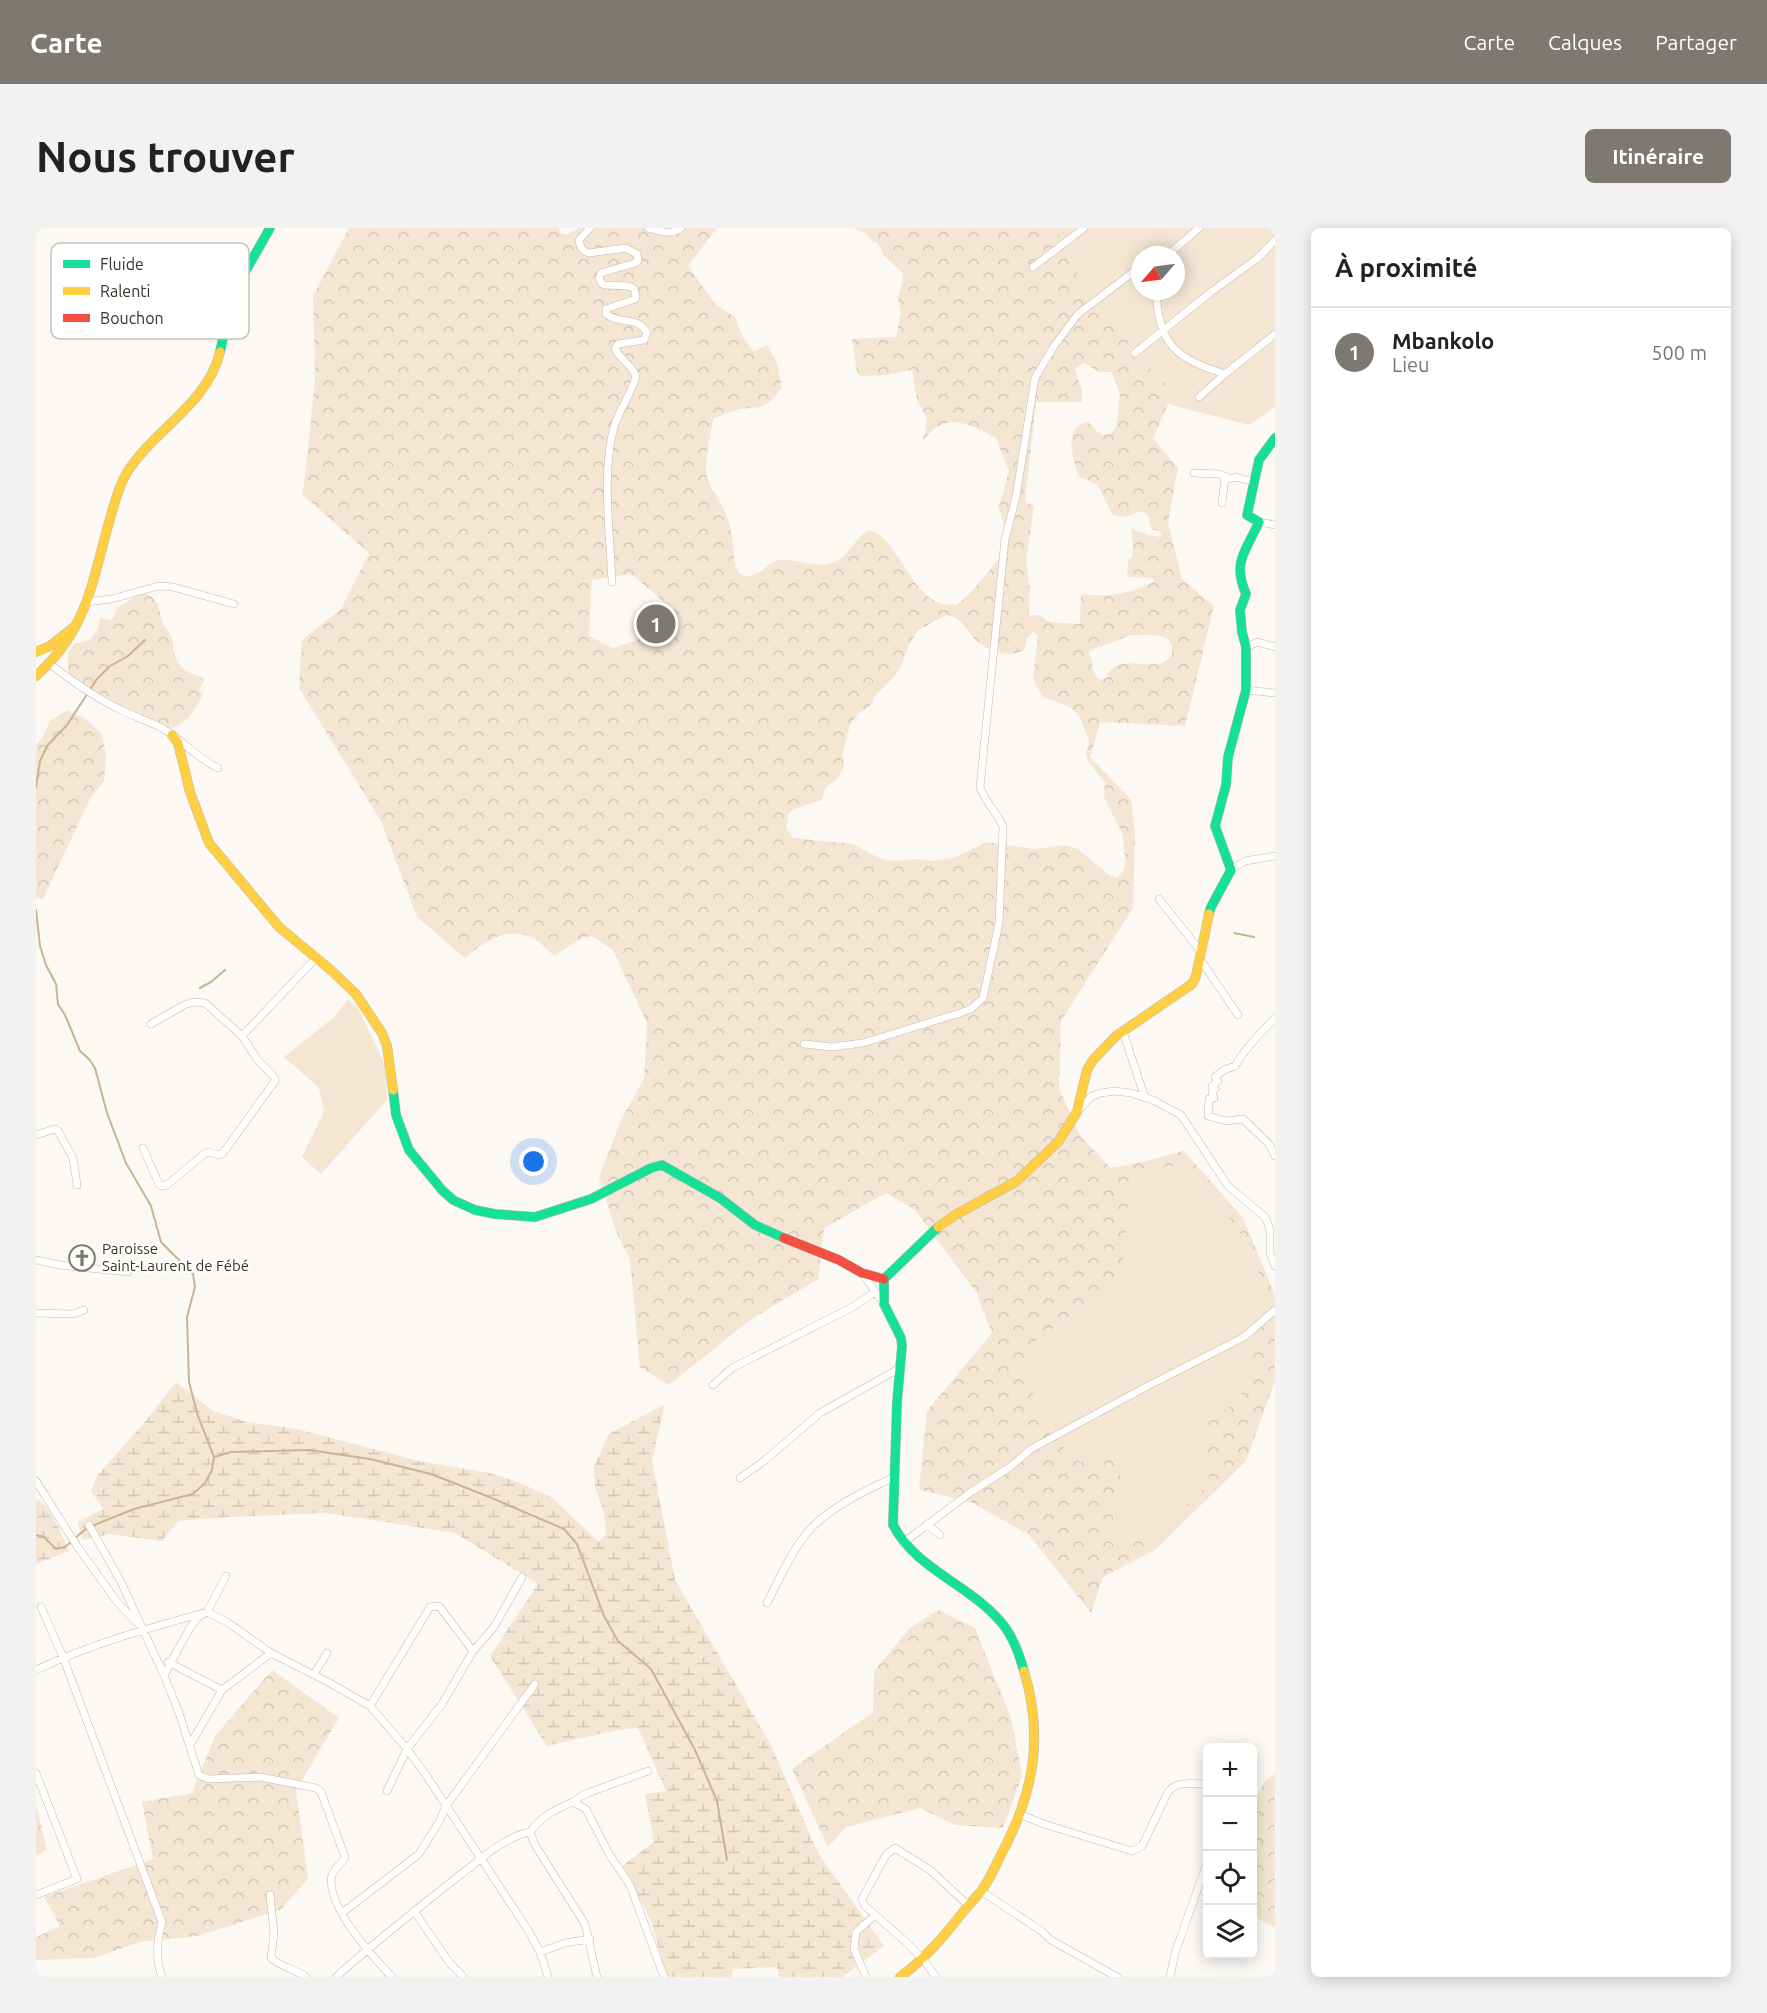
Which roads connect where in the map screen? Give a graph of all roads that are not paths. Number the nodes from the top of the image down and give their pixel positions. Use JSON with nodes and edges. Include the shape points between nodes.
{"nodes":[{"id":1,"x":270,"y":228,"type":"edge"},
{"id":2,"x":590,"y":228,"type":"edge"},
{"id":3,"x":648,"y":228,"type":"edge"},
{"id":4,"x":681,"y":228,"type":"edge"},
{"id":5,"x":1084,"y":228,"type":"edge"},
{"id":6,"x":1199,"y":228,"type":"edge"},
{"id":7,"x":1275,"y":240,"type":"edge"},
{"id":8,"x":1178,"y":246,"type":"edge"},
{"id":9,"x":249,"y":265,"type":"edge"},
{"id":10,"x":1033,"y":267,"type":"dead end"},
{"id":11,"x":1131,"y":274,"type":"edge"},
{"id":12,"x":1157,"y":300,"type":"edge"},
{"id":13,"x":1163,"y":332,"type":"junction"},
{"id":14,"x":1275,"y":334,"type":"edge"},
{"id":15,"x":223,"y":339,"type":"edge"},
{"id":16,"x":1136,"y":353,"type":"dead end"},
{"id":17,"x":1225,"y":374,"type":"junction"},
{"id":18,"x":1199,"y":397,"type":"dead end"},
{"id":19,"x":1275,"y":438,"type":"edge"},
{"id":20,"x":1194,"y":473,"type":"dead end"},
{"id":21,"x":1225,"y":476,"type":"junction"},
{"id":22,"x":1254,"y":482,"type":"junction"},
{"id":23,"x":1222,"y":503,"type":"dead end"},
{"id":24,"x":1259,"y":522,"type":"junction"},
{"id":25,"x":1275,"y":525,"type":"edge"},
{"id":26,"x":612,"y":582,"type":"dead end"},
{"id":27,"x":86,"y":602,"type":"junction"},
{"id":28,"x":234,"y":604,"type":"dead end"},
{"id":29,"x":79,"y":624,"type":"junction"},
{"id":30,"x":1246,"y":647,"type":"junction"},
{"id":31,"x":1275,"y":647,"type":"edge"},
{"id":32,"x":36,"y":652,"type":"edge"},
{"id":33,"x":50,"y":664,"type":"junction"},
{"id":34,"x":36,"y":675,"type":"edge"},
{"id":35,"x":1246,"y":690,"type":"junction"},
{"id":36,"x":1275,"y":693,"type":"edge"},
{"id":37,"x":172,"y":735,"type":"junction"},
{"id":38,"x":218,"y":768,"type":"dead end"},
{"id":39,"x":1275,"y":856,"type":"edge"},
{"id":40,"x":1231,"y":870,"type":"junction"},
{"id":41,"x":1160,"y":899,"type":"dead end"},
{"id":42,"x":1201,"y":956,"type":"junction"},
{"id":43,"x":316,"y":958,"type":"junction"},
{"id":44,"x":1238,"y":1015,"type":"dead end"},
{"id":45,"x":1275,"y":1018,"type":"edge"},
{"id":46,"x":151,"y":1024,"type":"dead end"},
{"id":47,"x":1123,"y":1032,"type":"junction"},
{"id":48,"x":242,"y":1036,"type":"junction"},
{"id":49,"x":804,"y":1044,"type":"dead end"},
{"id":50,"x":1145,"y":1098,"type":"junction"},
{"id":51,"x":1077,"y":1112,"type":"junction"},
{"id":52,"x":36,"y":1135,"type":"edge"},
{"id":53,"x":143,"y":1148,"type":"dead end"},
{"id":54,"x":1275,"y":1156,"type":"edge"},
{"id":55,"x":77,"y":1185,"type":"dead end"},
{"id":56,"x":36,"y":1260,"type":"edge"},
{"id":57,"x":1275,"y":1266,"type":"edge"},
{"id":58,"x":128,"y":1272,"type":"dead end"},
{"id":59,"x":862,"y":1273,"type":"junction"},
{"id":60,"x":884,"y":1279,"type":"junction"},
{"id":61,"x":875,"y":1292,"type":"junction"},
{"id":62,"x":884,"y":1304,"type":"junction"},
{"id":63,"x":84,"y":1310,"type":"dead end"},
{"id":64,"x":1275,"y":1311,"type":"edge"},
{"id":65,"x":36,"y":1313,"type":"edge"},
{"id":66,"x":900,"y":1368,"type":"junction"},
{"id":67,"x":713,"y":1385,"type":"dead end"},
{"id":68,"x":895,"y":1477,"type":"junction"},
{"id":69,"x":740,"y":1478,"type":"dead end"},
{"id":70,"x":36,"y":1481,"type":"edge"},
{"id":71,"x":927,"y":1524,"type":"junction"},
{"id":72,"x":89,"y":1525,"type":"dead end"},
{"id":73,"x":940,"y":1535,"type":"dead end"},
{"id":74,"x":903,"y":1543,"type":"junction"},
{"id":75,"x":226,"y":1576,"type":"dead end"},
{"id":76,"x":522,"y":1577,"type":"dead end"},
{"id":77,"x":767,"y":1603,"type":"dead end"},
{"id":78,"x":41,"y":1606,"type":"dead end"},
{"id":79,"x":207,"y":1612,"type":"junction"},
{"id":80,"x":143,"y":1629,"type":"junction"},
{"id":81,"x":473,"y":1652,"type":"junction"},
{"id":82,"x":271,"y":1653,"type":"junction"},
{"id":83,"x":327,"y":1653,"type":"dead end"},
{"id":84,"x":63,"y":1657,"type":"junction"},
{"id":85,"x":169,"y":1663,"type":"junction"},
{"id":86,"x":36,"y":1670,"type":"edge"},
{"id":87,"x":314,"y":1674,"type":"junction"},
{"id":88,"x":164,"y":1675,"type":"junction"},
{"id":89,"x":535,"y":1684,"type":"dead end"},
{"id":90,"x":222,"y":1690,"type":"junction"},
{"id":91,"x":370,"y":1706,"type":"junction"},
{"id":92,"x":190,"y":1745,"type":"junction"},
{"id":93,"x":407,"y":1749,"type":"junction"},
{"id":94,"x":648,"y":1771,"type":"dead end"},
{"id":95,"x":36,"y":1773,"type":"edge"},
{"id":96,"x":1203,"y":1784,"type":"edge"},
{"id":97,"x":387,"y":1791,"type":"dead end"},
{"id":98,"x":573,"y":1802,"type":"junction"},
{"id":99,"x":446,"y":1806,"type":"junction"},
{"id":100,"x":1021,"y":1815,"type":"junction"},
{"id":101,"x":530,"y":1832,"type":"junction"},
{"id":102,"x":481,"y":1859,"type":"junction"},
{"id":103,"x":1203,"y":1874,"type":"edge"},
{"id":104,"x":981,"y":1891,"type":"junction"},
{"id":105,"x":36,"y":1895,"type":"edge"},
{"id":106,"x":270,"y":1895,"type":"dead end"},
{"id":107,"x":968,"y":1905,"type":"junction"},
{"id":108,"x":414,"y":1911,"type":"junction"},
{"id":109,"x":342,"y":1913,"type":"junction"},
{"id":110,"x":875,"y":1915,"type":"junction"},
{"id":111,"x":590,"y":1939,"type":"junction"},
{"id":112,"x":367,"y":1950,"type":"junction"},
{"id":113,"x":540,"y":1952,"type":"junction"},
{"id":114,"x":923,"y":1959,"type":"junction"},
{"id":115,"x":1108,"y":1975,"type":"edge"},
{"id":116,"x":162,"y":1977,"type":"edge"},
{"id":117,"x":306,"y":1977,"type":"edge"},
{"id":118,"x":336,"y":1977,"type":"edge"},
{"id":119,"x":392,"y":1977,"type":"edge"},
{"id":120,"x":463,"y":1977,"type":"edge"},
{"id":121,"x":548,"y":1977,"type":"edge"},
{"id":122,"x":597,"y":1977,"type":"edge"},
{"id":123,"x":664,"y":1977,"type":"edge"},
{"id":124,"x":866,"y":1977,"type":"edge"},
{"id":125,"x":900,"y":1977,"type":"edge"},
{"id":126,"x":936,"y":1977,"type":"edge"},
{"id":127,"x":1117,"y":1977,"type":"edge"},
{"id":128,"x":1170,"y":1977,"type":"edge"}],
"edges":[{"from":1,"to":9,"type":"street"},
{"from":2,"to":26,"type":"street","via":[[579,240],[584,251],[626,248],[637,254],[636,263],[601,273],[599,278],[605,285],[634,289],[634,299],[606,309],[606,314],[632,320],[647,333],[644,340],[618,344],[615,349],[636,377],[610,444]]},
{"from":3,"to":4,"type":"street","via":[[670,232]]},
{"from":5,"to":10,"type":"street"},
{"from":6,"to":8,"type":"street"},
{"from":7,"to":13,"type":"street"},
{"from":11,"to":49,"type":"street","via":[[1078,314],[1035,378],[1016,497],[1005,539],[980,787],[1003,827],[999,922],[983,998],[971,1009],[863,1043],[832,1047]]},
{"from":12,"to":13,"type":"street"},
{"from":13,"to":16,"type":"street"},
{"from":13,"to":17,"type":"street","via":[[1175,350],[1189,361]]},
{"from":14,"to":17,"type":"street"},
{"from":15,"to":27,"type":"street","via":[[210,378],[126,475]]},
{"from":17,"to":18,"type":"street"},
{"from":19,"to":22,"type":"street","via":[[1258,460]]},
{"from":20,"to":21,"type":"street"},
{"from":21,"to":22,"type":"street"},
{"from":21,"to":23,"type":"street"},
{"from":22,"to":24,"type":"street","via":[[1247,515]]},
{"from":24,"to":25,"type":"street"},
{"from":24,"to":30,"type":"street","via":[[1239,564],[1246,594],[1240,610]]},
{"from":27,"to":28,"type":"street","via":[[158,586]]},
{"from":27,"to":29,"type":"street"},
{"from":29,"to":32,"type":"street"},
{"from":29,"to":33,"type":"street"},
{"from":30,"to":31,"type":"street","via":[[1258,642]]},
{"from":30,"to":35,"type":"street"},
{"from":33,"to":34,"type":"street"},
{"from":33,"to":37,"type":"street","via":[[80,687]]},
{"from":35,"to":36,"type":"street"},
{"from":35,"to":40,"type":"street","via":[[1215,826]]},
{"from":37,"to":38,"type":"street"},
{"from":37,"to":43,"type":"street","via":[[178,743],[190,792],[209,843],[279,927]]},
{"from":39,"to":40,"type":"street","via":[[1245,861]]},
{"from":40,"to":42,"type":"street","via":[[1211,907]]},
{"from":41,"to":42,"type":"street"},
{"from":42,"to":44,"type":"street"},
{"from":42,"to":47,"type":"street","via":[[1192,984]]},
{"from":43,"to":48,"type":"street"},
{"from":43,"to":59,"type":"street","via":[[356,994],[382,1033],[403,1138],[426,1173],[453,1200],[474,1210],[535,1217],[591,1199],[662,1165],[720,1198],[755,1225]]},
{"from":45,"to":54,"type":"street","via":[[1235,1066],[1215,1077],[1218,1081],[1212,1086],[1214,1098],[1209,1099],[1208,1116],[1226,1121],[1243,1119],[1269,1144]]},
{"from":46,"to":48,"type":"street","via":[[184,1005],[199,1002]]},
{"from":47,"to":50,"type":"street"},
{"from":47,"to":51,"type":"street","via":[[1092,1060]]},
{"from":48,"to":53,"type":"street","via":[[273,1074],[274,1082],[223,1153],[208,1152],[162,1186]]},
{"from":50,"to":51,"type":"street","via":[[1114,1091],[1101,1093],[1092,1096]]},
{"from":50,"to":57,"type":"street","via":[[1181,1115],[1228,1186],[1265,1217]]},
{"from":51,"to":60,"type":"street","via":[[1058,1142],[1017,1181],[946,1221]]},
{"from":52,"to":55,"type":"street","via":[[58,1131],[73,1158]]},
{"from":56,"to":58,"type":"street"},
{"from":59,"to":60,"type":"street"},
{"from":59,"to":61,"type":"street"},
{"from":60,"to":62,"type":"street"},
{"from":61,"to":62,"type":"street"},
{"from":61,"to":67,"type":"street","via":[[732,1368]]},
{"from":62,"to":66,"type":"street","via":[[901,1338]]},
{"from":63,"to":65,"type":"street","via":[[73,1314]]},
{"from":64,"to":71,"type":"street","via":[[1244,1337],[1031,1449]]},
{"from":66,"to":68,"type":"street"},
{"from":66,"to":69,"type":"street","via":[[820,1413]]},
{"from":68,"to":74,"type":"street","via":[[893,1525]]},
{"from":68,"to":77,"type":"street","via":[[863,1491],[812,1527]]},
{"from":70,"to":80,"type":"street","via":[[118,1603]]},
{"from":71,"to":73,"type":"street"},
{"from":71,"to":74,"type":"street"},
{"from":72,"to":80,"type":"street"},
{"from":74,"to":100,"type":"street","via":[[999,1619],[1018,1654],[1031,1694],[1036,1731],[1033,1768]]},
{"from":75,"to":79,"type":"street"},
{"from":76,"to":81,"type":"street","via":[[494,1627]]},
{"from":78,"to":84,"type":"street"},
{"from":79,"to":80,"type":"street"},
{"from":79,"to":82,"type":"street"},
{"from":79,"to":85,"type":"street","via":[[191,1626]]},
{"from":80,"to":84,"type":"street"},
{"from":80,"to":88,"type":"street"},
{"from":81,"to":91,"type":"street","via":[[439,1606],[430,1607]]},
{"from":81,"to":93,"type":"street","via":[[442,1704]]},
{"from":82,"to":87,"type":"street"},
{"from":82,"to":90,"type":"street"},
{"from":83,"to":87,"type":"street"},
{"from":84,"to":86,"type":"street"},
{"from":84,"to":116,"type":"street","via":[[162,1922],[157,1940]]},
{"from":85,"to":88,"type":"street"},
{"from":85,"to":90,"type":"street"},
{"from":87,"to":91,"type":"street"},
{"from":88,"to":92,"type":"street"},
{"from":89,"to":99,"type":"street"},
{"from":90,"to":92,"type":"street"},
{"from":91,"to":93,"type":"street"},
{"from":92,"to":109,"type":"street","via":[[196,1771],[202,1778],[270,1778],[321,1792],[345,1857],[332,1874]]},
{"from":93,"to":97,"type":"street"},
{"from":93,"to":99,"type":"street"},
{"from":94,"to":98,"type":"street"},
{"from":95,"to":105,"type":"street","via":[[77,1879]]},
{"from":96,"to":100,"type":"street","via":[[1172,1787],[1142,1846],[1132,1851]]},
{"from":98,"to":101,"type":"street","via":[[539,1820]]},
{"from":98,"to":123,"type":"street","via":[[586,1809],[630,1885]]},
{"from":99,"to":102,"type":"street"},
{"from":99,"to":109,"type":"street","via":[[419,1854]]},
{"from":100,"to":104,"type":"street"},
{"from":101,"to":102,"type":"street","via":[[518,1835]]},
{"from":101,"to":111,"type":"street","via":[[581,1916]]},
{"from":102,"to":108,"type":"street"},
{"from":102,"to":113,"type":"street"},
{"from":103,"to":128,"type":"street"},
{"from":104,"to":107,"type":"street"},
{"from":104,"to":115,"type":"street"},
{"from":106,"to":117,"type":"street","via":[[272,1958]]},
{"from":107,"to":110,"type":"street","via":[[930,1870],[895,1848],[886,1855],[862,1899]]},
{"from":107,"to":114,"type":"street"},
{"from":108,"to":112,"type":"street"},
{"from":108,"to":120,"type":"street"},
{"from":109,"to":112,"type":"street"},
{"from":110,"to":114,"type":"street"},
{"from":110,"to":124,"type":"street","via":[[856,1932],[854,1949]]},
{"from":111,"to":113,"type":"street"},
{"from":111,"to":122,"type":"street"},
{"from":112,"to":118,"type":"street"},
{"from":112,"to":119,"type":"street"},
{"from":113,"to":121,"type":"street"},
{"from":114,"to":125,"type":"street"},
{"from":114,"to":126,"type":"street"},
{"from":115,"to":127,"type":"street"}]}
